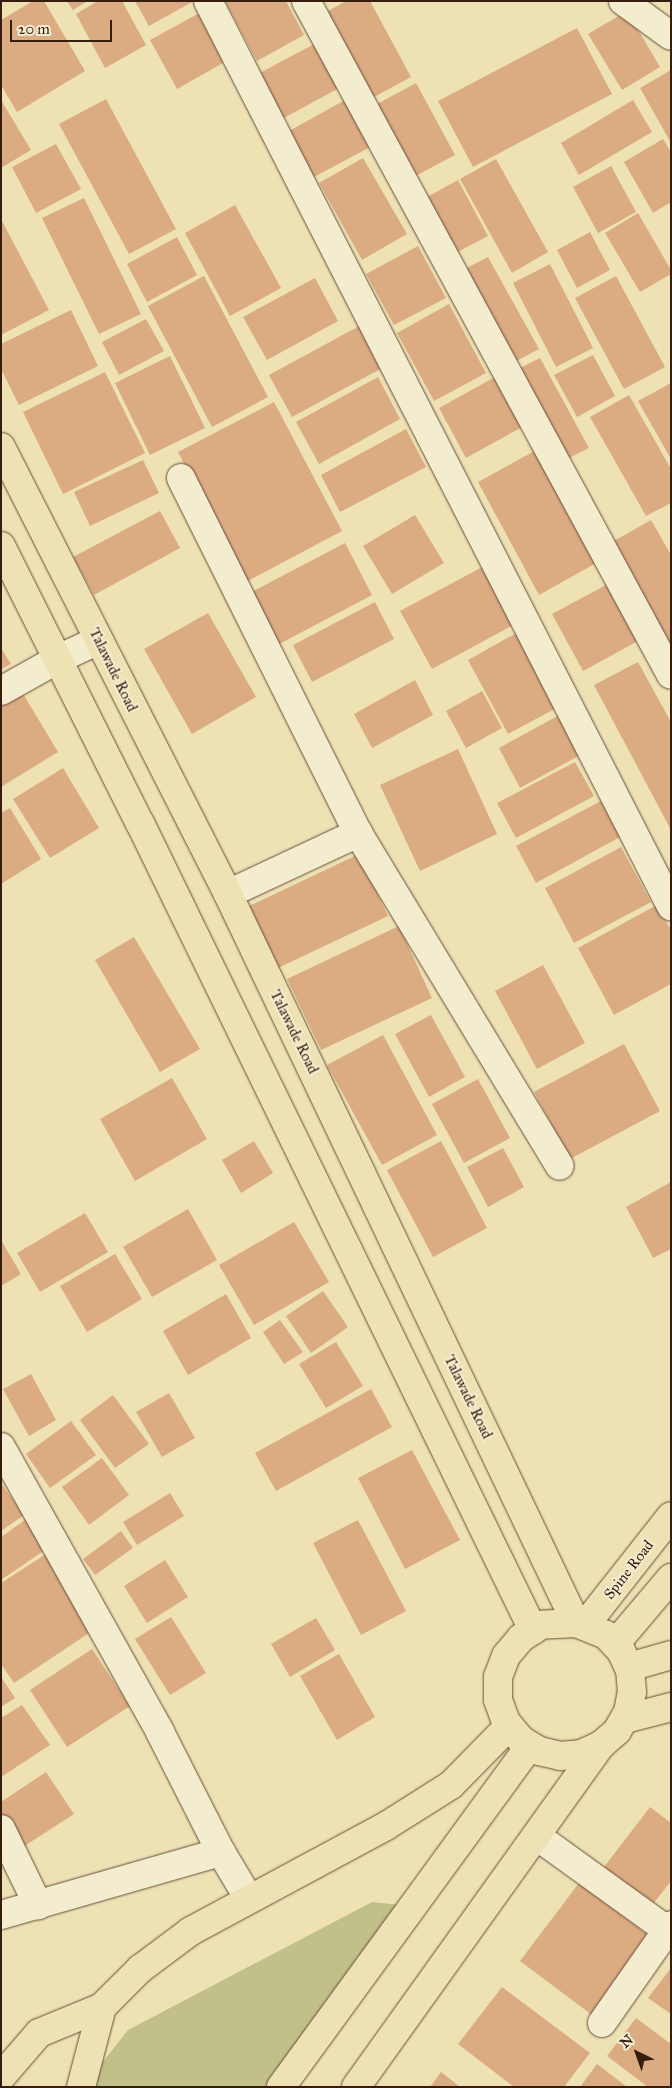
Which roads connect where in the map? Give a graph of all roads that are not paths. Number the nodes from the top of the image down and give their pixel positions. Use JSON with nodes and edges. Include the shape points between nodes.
{"nodes":[{"id":1,"x":208,"y":1,"type":"edge"},
{"id":2,"x":306,"y":1,"type":"edge"},
{"id":3,"x":623,"y":1,"type":"edge"},
{"id":4,"x":671,"y":36,"type":"edge"},
{"id":5,"x":1,"y":446,"type":"edge"},
{"id":6,"x":181,"y":478,"type":"dead end"},
{"id":7,"x":1,"y":546,"type":"edge"},
{"id":8,"x":99,"y":640,"type":"junction"},
{"id":9,"x":58,"y":658,"type":"junction"},
{"id":10,"x":671,"y":675,"type":"edge"},
{"id":11,"x":1,"y":691,"type":"edge"},
{"id":12,"x":358,"y":833,"type":"junction"},
{"id":13,"x":228,"y":894,"type":"junction"},
{"id":14,"x":671,"y":906,"type":"edge"},
{"id":15,"x":560,"y":1166,"type":"dead end"},
{"id":16,"x":1,"y":1447,"type":"edge"},
{"id":17,"x":671,"y":1516,"type":"edge"},
{"id":18,"x":671,"y":1578,"type":"edge"},
{"id":19,"x":581,"y":1624,"type":"junction"},
{"id":20,"x":532,"y":1630,"type":"junction"},
{"id":21,"x":622,"y":1655,"type":"junction"},
{"id":22,"x":671,"y":1655,"type":"edge"},
{"id":23,"x":671,"y":1707,"type":"edge"},
{"id":24,"x":624,"y":1719,"type":"junction"},
{"id":25,"x":509,"y":1726,"type":"junction"},
{"id":26,"x":601,"y":1745,"type":"junction"},
{"id":27,"x":530,"y":1746,"type":"junction"},
{"id":28,"x":1,"y":1829,"type":"edge"},
{"id":29,"x":538,"y":1837,"type":"junction"},
{"id":30,"x":221,"y":1852,"type":"junction"},
{"id":31,"x":249,"y":1899,"type":"junction"},
{"id":32,"x":38,"y":1905,"type":"junction"},
{"id":33,"x":1,"y":1915,"type":"edge"},
{"id":34,"x":669,"y":1927,"type":"edge"},
{"id":35,"x":102,"y":2007,"type":"junction"},
{"id":36,"x":602,"y":2023,"type":"dead end"},
{"id":37,"x":1,"y":2077,"type":"edge"},
{"id":38,"x":82,"y":2087,"type":"edge"},
{"id":39,"x":281,"y":2087,"type":"edge"},
{"id":40,"x":356,"y":2087,"type":"edge"}],
"edges":[{"from":1,"to":14,"type":"street"},
{"from":2,"to":10,"type":"street"},
{"from":3,"to":4,"type":"street"},
{"from":5,"to":8,"type":"main road","name":"Talawade Road"},
{"from":6,"to":12,"type":"street"},
{"from":7,"to":9,"type":"main road"},
{"from":8,"to":9,"type":"street"},
{"from":8,"to":13,"type":"main road","name":"Talawade Road"},
{"from":9,"to":11,"type":"street"},
{"from":9,"to":20,"type":"main road"},
{"from":12,"to":13,"type":"street"},
{"from":12,"to":15,"type":"street"},
{"from":13,"to":19,"type":"main road","name":"Talawade Road"},
{"from":16,"to":30,"type":"street","via":[[160,1732]]},
{"from":17,"to":19,"type":"main road","name":"Spine Road"},
{"from":18,"to":21,"type":"main road"},
{"from":19,"to":20,"type":"main road","via":[[563,1621]]},
{"from":19,"to":21,"type":"main road"},
{"from":20,"to":25,"type":"main road","via":[[506,1656],[498,1678],[498,1700]]},
{"from":21,"to":22,"type":"main road"},
{"from":21,"to":24,"type":"main road","via":[[632,1692]]},
{"from":23,"to":24,"type":"main road"},
{"from":24,"to":26,"type":"main road"},
{"from":25,"to":27,"type":"main road"},
{"from":25,"to":31,"type":"main road","via":[[451,1785],[386,1826]]},
{"from":26,"to":27,"type":"main road","via":[[581,1754],[560,1756]]},
{"from":26,"to":29,"type":"main road"},
{"from":27,"to":39,"type":"main road"},
{"from":28,"to":32,"type":"street"},
{"from":29,"to":34,"type":"street"},
{"from":29,"to":40,"type":"main road"},
{"from":30,"to":31,"type":"street"},
{"from":30,"to":32,"type":"street"},
{"from":31,"to":35,"type":"main road","via":[[191,1930],[140,1969]]},
{"from":32,"to":33,"type":"street"},
{"from":34,"to":36,"type":"street"},
{"from":35,"to":37,"type":"main road","via":[[39,2033]]},
{"from":35,"to":38,"type":"main road"}]}
